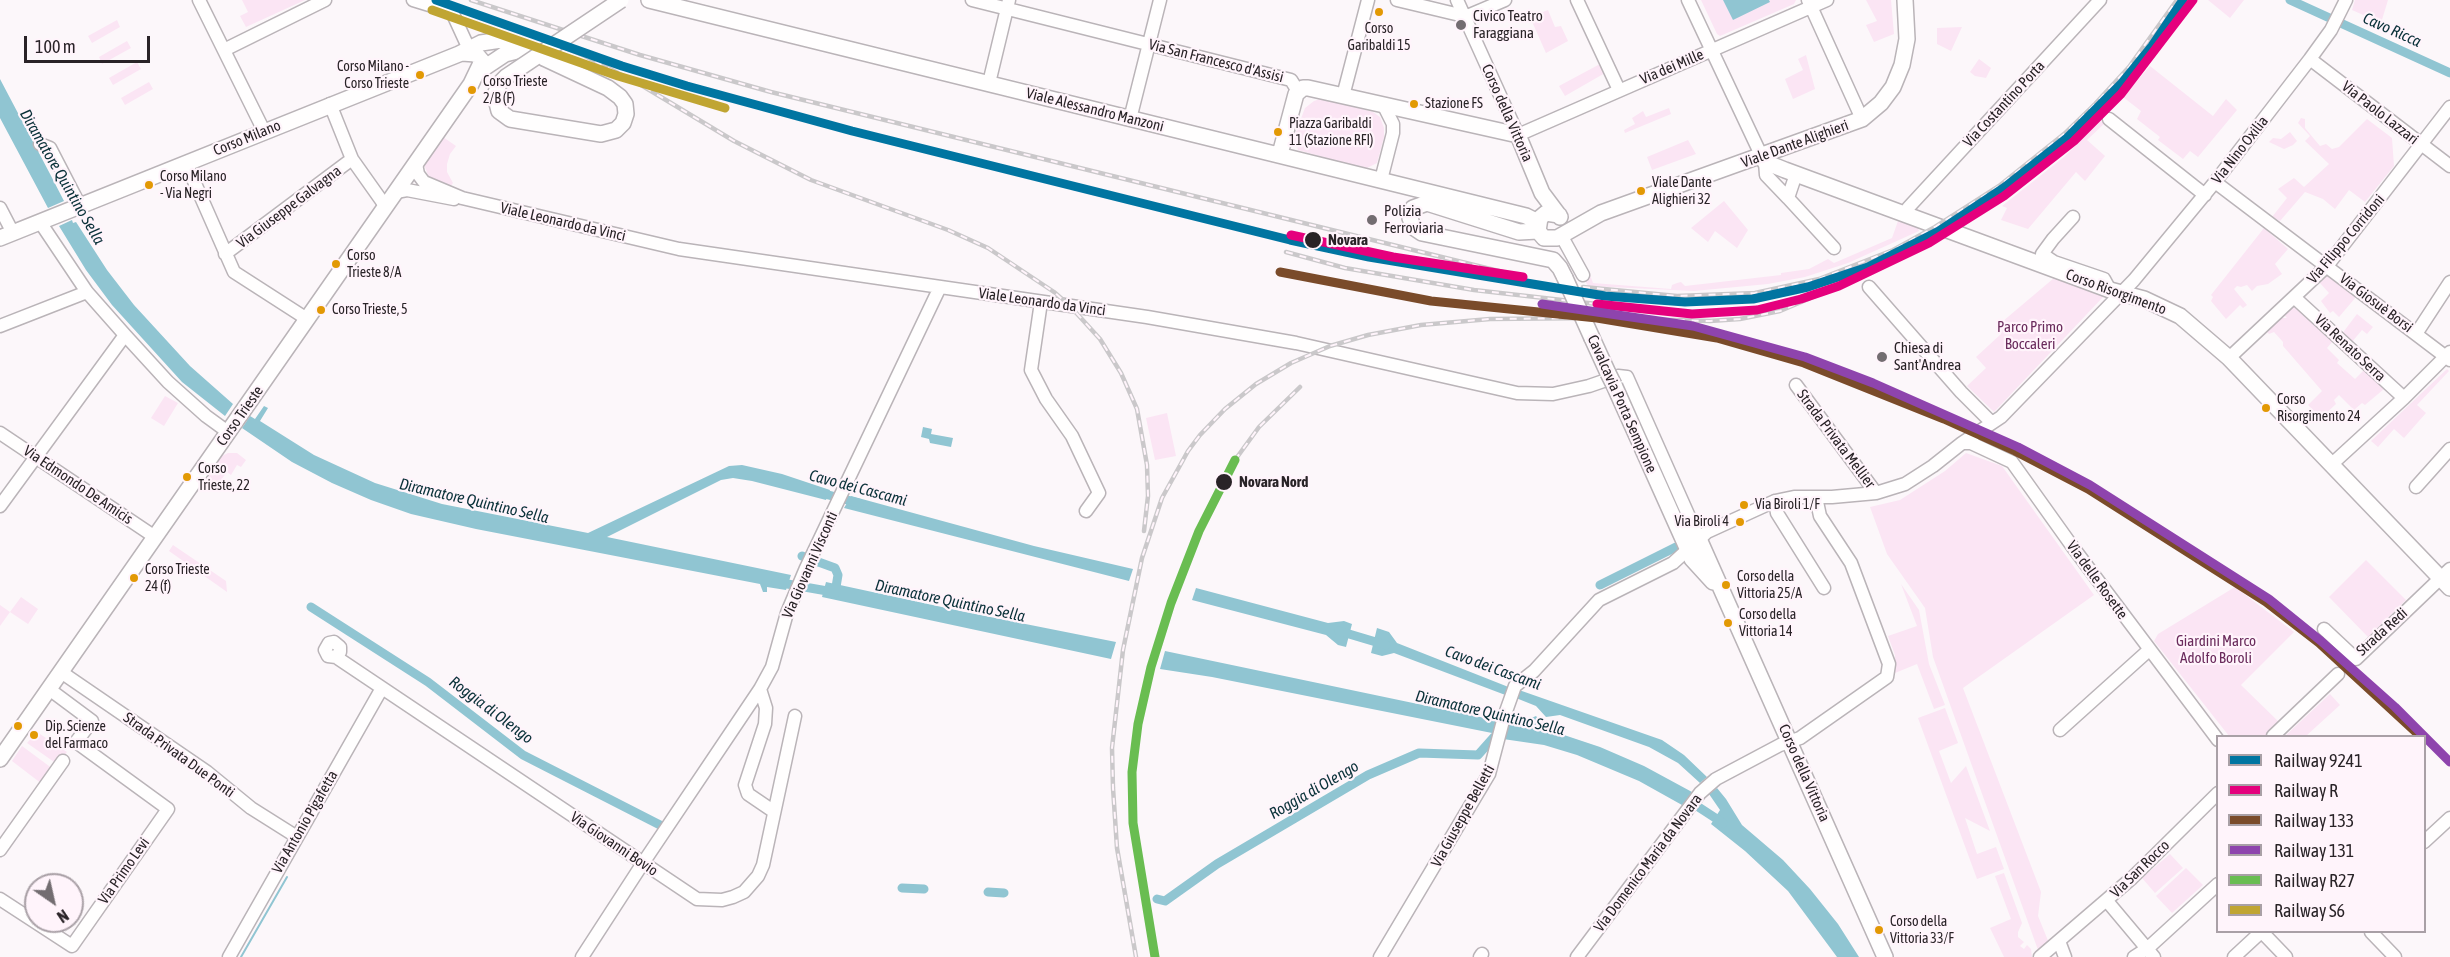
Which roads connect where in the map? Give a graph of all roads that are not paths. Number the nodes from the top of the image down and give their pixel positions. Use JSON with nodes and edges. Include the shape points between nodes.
{"nodes":[{"id":1,"x":199,"y":0,"type":"edge"},
{"id":2,"x":326,"y":0,"type":"edge"},
{"id":3,"x":413,"y":0,"type":"edge"},
{"id":4,"x":621,"y":0,"type":"edge"},
{"id":5,"x":649,"y":0,"type":"edge"},
{"id":6,"x":972,"y":0,"type":"edge"},
{"id":7,"x":1160,"y":0,"type":"edge"},
{"id":8,"x":1368,"y":0,"type":"edge"},
{"id":9,"x":1397,"y":0,"type":"edge"},
{"id":10,"x":1457,"y":0,"type":"edge"},
{"id":11,"x":1505,"y":0,"type":"edge"},
{"id":12,"x":1577,"y":0,"type":"edge"},
{"id":13,"x":1688,"y":0,"type":"edge"},
{"id":14,"x":1827,"y":0,"type":"edge"},
{"id":15,"x":1905,"y":0,"type":"edge"},
{"id":16,"x":2100,"y":0,"type":"edge"},
{"id":17,"x":1809,"y":3,"type":"edge"},
{"id":18,"x":2345,"y":3,"type":"edge"},
{"id":19,"x":1008,"y":4,"type":"edge"},
{"id":20,"x":1464,"y":17,"type":"junction"},
{"id":21,"x":1149,"y":44,"type":"junction"},
{"id":22,"x":224,"y":50,"type":"junction"},
{"id":23,"x":521,"y":50,"type":"junction"},
{"id":24,"x":465,"y":51,"type":"junction"},
{"id":25,"x":1711,"y":51,"type":"junction"},
{"id":26,"x":2310,"y":59,"type":"junction"},
{"id":27,"x":478,"y":72,"type":"junction"},
{"id":28,"x":989,"y":83,"type":"junction"},
{"id":29,"x":1618,"y":90,"type":"junction"},
{"id":30,"x":1296,"y":94,"type":"junction"},
{"id":31,"x":1343,"y":96,"type":"junction"},
{"id":32,"x":330,"y":104,"type":"junction"},
{"id":33,"x":1384,"y":106,"type":"junction"},
{"id":34,"x":2450,"y":107,"type":"edge"},
{"id":35,"x":1130,"y":119,"type":"junction"},
{"id":36,"x":1862,"y":119,"type":"junction"},
{"id":37,"x":2109,"y":119,"type":"dead end"},
{"id":38,"x":264,"y":131,"type":"junction"},
{"id":39,"x":1518,"y":135,"type":"junction"},
{"id":40,"x":40,"y":144,"type":"dead end"},
{"id":41,"x":2422,"y":145,"type":"junction"},
{"id":42,"x":1280,"y":154,"type":"junction"},
{"id":43,"x":352,"y":159,"type":"junction"},
{"id":44,"x":1764,"y":160,"type":"junction"},
{"id":45,"x":186,"y":163,"type":"junction"},
{"id":46,"x":416,"y":164,"type":"junction"},
{"id":47,"x":2450,"y":166,"type":"edge"},
{"id":48,"x":1796,"y":174,"type":"junction"},
{"id":49,"x":1381,"y":180,"type":"junction"},
{"id":50,"x":2215,"y":182,"type":"junction"},
{"id":51,"x":396,"y":192,"type":"junction"},
{"id":52,"x":1542,"y":193,"type":"junction"},
{"id":53,"x":2205,"y":195,"type":"junction"},
{"id":54,"x":462,"y":198,"type":"junction"},
{"id":55,"x":1788,"y":198,"type":"junction"},
{"id":56,"x":77,"y":207,"type":"junction"},
{"id":57,"x":386,"y":207,"type":"junction"},
{"id":58,"x":0,"y":208,"type":"edge"},
{"id":59,"x":1908,"y":208,"type":"dead end"},
{"id":60,"x":1601,"y":213,"type":"junction"},
{"id":61,"x":1560,"y":217,"type":"junction"},
{"id":62,"x":2073,"y":217,"type":"dead end"},
{"id":63,"x":46,"y":220,"type":"junction"},
{"id":64,"x":1534,"y":225,"type":"junction"},
{"id":65,"x":7,"y":235,"type":"edge"},
{"id":66,"x":1561,"y":235,"type":"junction"},
{"id":67,"x":1834,"y":248,"type":"dead end"},
{"id":68,"x":225,"y":254,"type":"junction"},
{"id":69,"x":2327,"y":266,"type":"junction"},
{"id":70,"x":1583,"y":274,"type":"dead end"},
{"id":71,"x":2450,"y":282,"type":"edge"},
{"id":72,"x":940,"y":287,"type":"junction"},
{"id":73,"x":1869,"y":287,"type":"dead end"},
{"id":74,"x":87,"y":292,"type":"junction"},
{"id":75,"x":2116,"y":292,"type":"junction"},
{"id":76,"x":2295,"y":298,"type":"junction"},
{"id":77,"x":1041,"y":302,"type":"junction"},
{"id":78,"x":307,"y":319,"type":"junction"},
{"id":79,"x":0,"y":326,"type":"edge"},
{"id":80,"x":2416,"y":334,"type":"junction"},
{"id":81,"x":124,"y":335,"type":"junction"},
{"id":82,"x":2449,"y":356,"type":"edge"},
{"id":83,"x":2229,"y":358,"type":"junction"},
{"id":84,"x":1619,"y":376,"type":"joint"},
{"id":85,"x":1796,"y":385,"type":"dead end"},
{"id":86,"x":2404,"y":398,"type":"junction"},
{"id":87,"x":1992,"y":423,"type":"junction"},
{"id":88,"x":0,"y":432,"type":"edge"},
{"id":89,"x":228,"y":432,"type":"junction"},
{"id":90,"x":1962,"y":442,"type":"junction"},
{"id":91,"x":2450,"y":449,"type":"edge"},
{"id":92,"x":36,"y":457,"type":"junction"},
{"id":93,"x":2332,"y":464,"type":"junction"},
{"id":94,"x":2416,"y":487,"type":"dead end"},
{"id":95,"x":1876,"y":493,"type":"junction"},
{"id":96,"x":1816,"y":497,"type":"junction"},
{"id":97,"x":1775,"y":501,"type":"junction"},
{"id":98,"x":0,"y":506,"type":"edge"},
{"id":99,"x":1086,"y":511,"type":"dead end"},
{"id":100,"x":1689,"y":536,"type":"junction"},
{"id":101,"x":155,"y":537,"type":"junction"},
{"id":102,"x":2447,"y":578,"type":"edge"},
{"id":103,"x":1824,"y":588,"type":"dead end"},
{"id":104,"x":1721,"y":590,"type":"junction"},
{"id":105,"x":2324,"y":629,"type":"dead end"},
{"id":106,"x":2149,"y":650,"type":"junction"},
{"id":107,"x":336,"y":657,"type":"dead end"},
{"id":108,"x":61,"y":672,"type":"junction"},
{"id":109,"x":2338,"y":674,"type":"dead end"},
{"id":110,"x":382,"y":688,"type":"junction"},
{"id":111,"x":49,"y":689,"type":"junction"},
{"id":112,"x":760,"y":689,"type":"junction"},
{"id":113,"x":795,"y":716,"type":"dead end"},
{"id":114,"x":2060,"y":730,"type":"dead end"},
{"id":115,"x":2274,"y":735,"type":"edge"},
{"id":116,"x":2216,"y":739,"type":"edge"},
{"id":117,"x":1790,"y":742,"type":"junction"},
{"id":118,"x":0,"y":759,"type":"edge"},
{"id":119,"x":63,"y":761,"type":"dead end"},
{"id":120,"x":2216,"y":795,"type":"edge"},
{"id":121,"x":773,"y":811,"type":"junction"},
{"id":122,"x":2450,"y":818,"type":"edge"},
{"id":123,"x":297,"y":837,"type":"junction"},
{"id":124,"x":2426,"y":840,"type":"edge"},
{"id":125,"x":0,"y":850,"type":"edge"},
{"id":126,"x":643,"y":863,"type":"junction"},
{"id":127,"x":2216,"y":885,"type":"edge"},
{"id":128,"x":0,"y":899,"type":"edge"},
{"id":129,"x":2106,"y":901,"type":"junction"},
{"id":130,"x":2261,"y":933,"type":"edge"},
{"id":131,"x":2263,"y":933,"type":"edge"},
{"id":132,"x":2372,"y":933,"type":"edge"},
{"id":133,"x":2059,"y":941,"type":"junction"},
{"id":134,"x":2151,"y":952,"type":"edge"},
{"id":135,"x":229,"y":957,"type":"edge"},
{"id":136,"x":582,"y":957,"type":"edge"},
{"id":137,"x":1380,"y":957,"type":"edge"},
{"id":138,"x":1577,"y":957,"type":"edge"},
{"id":139,"x":1885,"y":957,"type":"edge"},
{"id":140,"x":2040,"y":957,"type":"edge"},
{"id":141,"x":2065,"y":957,"type":"edge"},
{"id":142,"x":2134,"y":957,"type":"edge"},
{"id":143,"x":2234,"y":957,"type":"edge"},
{"id":144,"x":2286,"y":957,"type":"edge"},
{"id":145,"x":2395,"y":957,"type":"edge"}],
"edges":[{"from":1,"to":22,"type":"street"},
{"from":2,"to":22,"type":"street"},
{"from":3,"to":24,"type":"street","via":[[452,12]]},
{"from":4,"to":23,"type":"main road","name":"Corso Milano","bridge":true,"via":[[506,77],[495,95],[497,107],[510,119],[601,134],[616,130],[626,114],[620,97],[608,88],[544,58]]},
{"from":5,"to":28,"type":"main road","name":"Viale Alessandro Manzoni"},
{"from":6,"to":19,"type":"street","name":"Via San Francesco d'Assisi"},
{"from":7,"to":21,"type":"street"},
{"from":8,"to":31,"type":"street"},
{"from":9,"to":20,"type":"street"},
{"from":10,"to":20,"type":"street","name":"Corso della Vittoria"},
{"from":11,"to":20,"type":"street"},
{"from":12,"to":29,"type":"street"},
{"from":13,"to":25,"type":"street"},
{"from":14,"to":17,"type":"street","name":"Via dei Mille"},
{"from":15,"to":36,"type":"main road","name":"Viale Dante Alighieri","via":[[1907,39],[1902,65],[1893,87]]},
{"from":16,"to":59,"type":"street","name":"Via Costantino Porta"},
{"from":17,"to":25,"type":"street","name":"Via dei Mille"},
{"from":17,"to":36,"type":"street"},
{"from":18,"to":26,"type":"street","name":"Via Nino Oxilia"},
{"from":19,"to":21,"type":"street","name":"Via San Francesco d'Assisi"},
{"from":19,"to":28,"type":"street"},
{"from":20,"to":39,"type":"street","name":"Corso della Vittoria"},
{"from":21,"to":30,"type":"street","name":"Via San Francesco d'Assisi","via":[[1291,80]]},
{"from":21,"to":35,"type":"street"},
{"from":22,"to":38,"type":"street"},
{"from":23,"to":24,"type":"main road","name":"Corso Milano","via":[[501,40],[491,40]]},
{"from":23,"to":27,"type":"main road","via":[[504,54]]},
{"from":24,"to":27,"type":"main road","via":[[480,57],[482,65]]},
{"from":24,"to":32,"type":"main road","name":"Corso Milano"},
{"from":25,"to":29,"type":"street","name":"Via dei Mille"},
{"from":25,"to":44,"type":"street"},
{"from":26,"to":41,"type":"street","name":"Via Paolo Lazzari"},
{"from":26,"to":50,"type":"street","name":"Via Nino Oxilia"},
{"from":27,"to":46,"type":"main road","name":"Corso Trieste"},
{"from":28,"to":35,"type":"main road","name":"Viale Alessandro Manzoni"},
{"from":29,"to":39,"type":"street","name":"Via dei Mille"},
{"from":30,"to":31,"type":"main road","name":"Via San Francesco d'Assisi","via":[[1308,87]]},
{"from":30,"to":42,"type":"main road"},
{"from":31,"to":33,"type":"main road","name":"Via San Francesco d'Assisi"},
{"from":32,"to":38,"type":"main road","name":"Corso Milano"},
{"from":32,"to":43,"type":"street"},
{"from":33,"to":39,"type":"main road","name":"Via San Francesco d'Assisi"},
{"from":33,"to":49,"type":"street","via":[[1394,133]]},
{"from":34,"to":41,"type":"street","name":"Via Filippo Corridoni"},
{"from":35,"to":42,"type":"main road","name":"Viale Alessandro Manzoni"},
{"from":36,"to":44,"type":"main road","name":"Viale Dante Alighieri"},
{"from":37,"to":53,"type":"street"},
{"from":38,"to":45,"type":"main road","name":"Corso Milano"},
{"from":39,"to":52,"type":"main road","name":"Corso della Vittoria"},
{"from":40,"to":56,"type":"street","via":[[50,148]]},
{"from":41,"to":47,"type":"street","name":"Via Paolo Lazzari"},
{"from":41,"to":69,"type":"street","name":"Via Filippo Corridoni"},
{"from":42,"to":49,"type":"main road","name":"Viale Alessandro Manzoni"},
{"from":43,"to":57,"type":"street"},
{"from":43,"to":68,"type":"street","name":"Via Giuseppe Galvagna"},
{"from":44,"to":48,"type":"main road","name":"Corso Risorgimento"},
{"from":44,"to":55,"type":"street","via":[[1766,175]]},
{"from":44,"to":60,"type":"main road","name":"Viale Dante Alighieri"},
{"from":45,"to":56,"type":"main road","name":"Corso Milano"},
{"from":45,"to":68,"type":"street"},
{"from":46,"to":51,"type":"main road","name":"Corso Trieste"},
{"from":46,"to":54,"type":"street","name":"Viale Leonardo da Vinci","via":[[424,182]]},
{"from":48,"to":55,"type":"street"},
{"from":48,"to":75,"type":"main road","name":"Corso Risorgimento"},
{"from":49,"to":64,"type":"main road","name":"Viale Alessandro Manzoni"},
{"from":50,"to":53,"type":"street","name":"Via Nino Oxilia"},
{"from":50,"to":69,"type":"street","name":"Via Giosuè Borsi"},
{"from":51,"to":54,"type":"street","name":"Viale Leonardo da Vinci"},
{"from":51,"to":57,"type":"main road","name":"Corso Trieste"},
{"from":52,"to":61,"type":"main road","name":"Corso della Vittoria"},
{"from":52,"to":64,"type":"main road"},
{"from":53,"to":75,"type":"street","name":"Via Nino Oxilia"},
{"from":54,"to":72,"type":"street","name":"Viale Leonardo da Vinci","via":[[679,249]]},
{"from":55,"to":67,"type":"street"},
{"from":56,"to":63,"type":"main road","name":"Corso Milano"},
{"from":57,"to":78,"type":"main road","name":"Corso Trieste"},
{"from":58,"to":65,"type":"street"},
{"from":60,"to":61,"type":"main road"},
{"from":60,"to":66,"type":"main road"},
{"from":61,"to":64,"type":"main road","via":[[1546,213]]},
{"from":61,"to":66,"type":"main road","via":[[1564,227]]},
{"from":62,"to":75,"type":"street","via":[[2042,254],[2104,279]]},
{"from":63,"to":65,"type":"main road","name":"Corso Milano"},
{"from":63,"to":74,"type":"street"},
{"from":64,"to":66,"type":"main road","via":[[1548,240]]},
{"from":64,"to":100,"type":"main road","name":"Cavalcavia Porta Sempione","bridge":true,"via":[[1519,232],[1427,203],[1413,208],[1410,218],[1413,227],[1422,233],[1557,263]]},
{"from":66,"to":70,"type":"street"},
{"from":68,"to":78,"type":"street","via":[[239,277]]},
{"from":69,"to":76,"type":"street","name":"Via Filippo Corridoni"},
{"from":69,"to":80,"type":"street","name":"Via Giosuè Borsi"},
{"from":71,"to":80,"type":"street"},
{"from":72,"to":77,"type":"street","name":"Viale Leonardo da Vinci"},
{"from":72,"to":112,"type":"street","name":"Via Giovanni Visconti","via":[[813,553],[787,614],[772,667]]},
{"from":73,"to":87,"type":"street"},
{"from":74,"to":79,"type":"street"},
{"from":74,"to":81,"type":"street"},
{"from":75,"to":83,"type":"main road","name":"Corso Risorgimento","via":[[2144,299],[2180,316]]},
{"from":75,"to":87,"type":"street","name":"Via Nino Oxilia"},
{"from":76,"to":83,"type":"street","name":"Via Filippo Corridoni"},
{"from":76,"to":86,"type":"street","name":"Via Renato Serra"},
{"from":77,"to":84,"type":"street","name":"Viale Leonardo da Vinci","via":[[1296,343],[1533,395],[1571,391]]},
{"from":77,"to":99,"type":"street","via":[[1031,370],[1072,436],[1099,493]]},
{"from":78,"to":89,"type":"main road","name":"Corso Trieste"},
{"from":80,"to":82,"type":"street","name":"Via Giosuè Borsi"},
{"from":81,"to":89,"type":"street","via":[[176,389]]},
{"from":81,"to":92,"type":"street"},
{"from":82,"to":86,"type":"street"},
{"from":83,"to":93,"type":"main road","name":"Corso Risorgimento"},
{"from":84,"to":100,"type":"street","name":"Corso della Vittoria","via":[[1627,377]]},
{"from":85,"to":95,"type":"street","name":"Strada Privata Mellier"},
{"from":86,"to":93,"type":"street"},
{"from":87,"to":90,"type":"street","name":"Via Nino Oxilia"},
{"from":88,"to":92,"type":"street","name":"Via Edmondo De Amicis"},
{"from":89,"to":101,"type":"main road","name":"Corso Trieste"},
{"from":90,"to":95,"type":"street","name":"Via Giuseppe Belletti","via":[[1918,476]]},
{"from":90,"to":106,"type":"street","name":"Via delle Rosette","via":[[2012,462]]},
{"from":91,"to":94,"type":"street"},
{"from":92,"to":98,"type":"street"},
{"from":92,"to":101,"type":"street","name":"Via Edmondo De Amicis"},
{"from":93,"to":102,"type":"main road","name":"Corso Risorgimento"},
{"from":95,"to":96,"type":"street","name":"Via Giuseppe Belletti"},
{"from":96,"to":97,"type":"street","name":"Via Giuseppe Belletti"},
{"from":96,"to":117,"type":"street","name":"Via Domenico Maria da Novara","via":[[1820,516],[1851,563],[1889,671],[1866,694]]},
{"from":97,"to":100,"type":"street","name":"Via Giuseppe Belletti","via":[[1707,532]]},
{"from":97,"to":103,"type":"street","via":[[1777,513]]},
{"from":100,"to":104,"type":"main road","name":"Corso della Vittoria"},
{"from":100,"to":104,"type":"main road","name":"Corso della Vittoria"},
{"from":100,"to":137,"type":"street","name":"Via Giuseppe Belletti","via":[[1673,563],[1599,600],[1534,671],[1515,686],[1489,774]]},
{"from":101,"to":108,"type":"main road","name":"Corso Trieste"},
{"from":102,"to":105,"type":"street","name":"Strada Redi","via":[[2356,659]]},
{"from":104,"to":117,"type":"main road","name":"Corso della Vittoria"},
{"from":106,"to":114,"type":"street"},
{"from":106,"to":116,"type":"street","name":"Via delle Rosette"},
{"from":107,"to":110,"type":"street","name":"Via Giovanni Bovio"},
{"from":108,"to":111,"type":"main road","name":"Corso Trieste"},
{"from":108,"to":123,"type":"street","name":"Strada Privata Due Ponti"},
{"from":109,"to":115,"type":"street"},
{"from":110,"to":123,"type":"street","name":"Via Antonio Pigafetta"},
{"from":110,"to":126,"type":"street","name":"Via Giovanni Bovio"},
{"from":111,"to":118,"type":"main road","name":"Corso Trieste"},
{"from":111,"to":128,"type":"street","name":"Via Primo Levi","via":[[92,721],[76,742],[168,809],[72,946]]},
{"from":112,"to":121,"type":"street","via":[[766,708],[765,724],[745,785],[748,794]]},
{"from":112,"to":126,"type":"street","name":"Via Giovanni Visconti"},
{"from":113,"to":121,"type":"street","name":"Via Giovanni Bovio"},
{"from":117,"to":138,"type":"street","name":"Via Domenico Maria da Novara","via":[[1716,779],[1700,793]]},
{"from":117,"to":139,"type":"main road","name":"Corso della Vittoria"},
{"from":119,"to":125,"type":"street"},
{"from":120,"to":129,"type":"street","name":"Via San Rocco"},
{"from":121,"to":126,"type":"street","name":"Via Giovanni Bovio","via":[[758,876],[744,892],[733,897],[697,899]]},
{"from":122,"to":124,"type":"street"},
{"from":123,"to":135,"type":"street","name":"Via Antonio Pigafetta"},
{"from":126,"to":136,"type":"street","name":"Via Giovanni Visconti"},
{"from":127,"to":134,"type":"street"},
{"from":129,"to":133,"type":"street","name":"Via San Rocco"},
{"from":129,"to":134,"type":"street"},
{"from":130,"to":143,"type":"street"},
{"from":131,"to":144,"type":"street"},
{"from":132,"to":145,"type":"street"},
{"from":133,"to":140,"type":"street","name":"Via San Rocco"},
{"from":133,"to":141,"type":"street"},
{"from":134,"to":142,"type":"street"}]}
